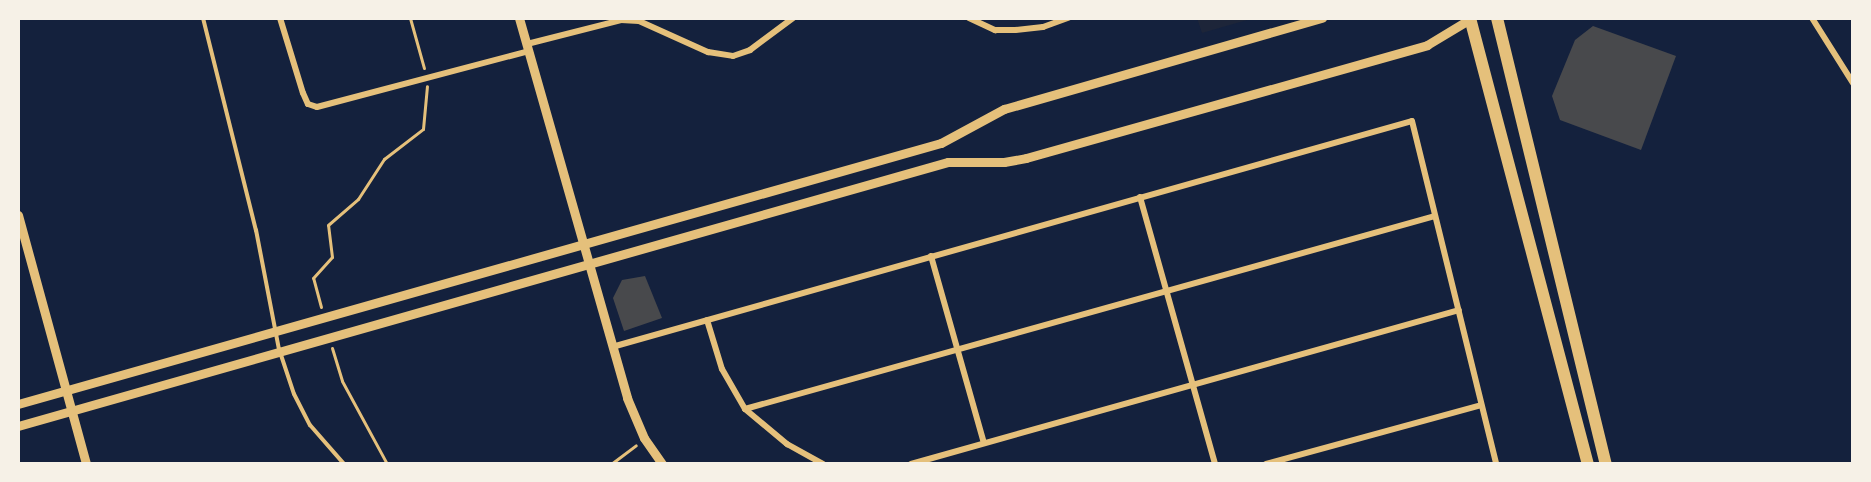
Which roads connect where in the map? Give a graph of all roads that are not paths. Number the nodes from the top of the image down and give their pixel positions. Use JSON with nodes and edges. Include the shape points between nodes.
{"nodes":[{"id":1,"x":203,"y":18,"type":"edge"},
{"id":2,"x":280,"y":18,"type":"edge"},
{"id":3,"x":519,"y":18,"type":"edge"},
{"id":4,"x":793,"y":18,"type":"edge"},
{"id":5,"x":969,"y":18,"type":"edge"},
{"id":6,"x":1068,"y":18,"type":"edge"},
{"id":7,"x":1322,"y":18,"type":"edge"},
{"id":8,"x":1471,"y":18,"type":"edge"},
{"id":9,"x":1497,"y":18,"type":"edge"},
{"id":10,"x":1812,"y":18,"type":"edge"},
{"id":11,"x":528,"y":48,"type":"junction"},
{"id":12,"x":1853,"y":83,"type":"edge"},
{"id":13,"x":1140,"y":197,"type":"junction"},
{"id":14,"x":18,"y":215,"type":"edge"},
{"id":15,"x":1435,"y":216,"type":"junction"},
{"id":16,"x":581,"y":243,"type":"junction"},
{"id":17,"x":22,"y":245,"type":"edge"},
{"id":18,"x":931,"y":256,"type":"junction"},
{"id":19,"x":586,"y":263,"type":"junction"},
{"id":20,"x":1168,"y":291,"type":"junction"},
{"id":21,"x":1459,"y":310,"type":"junction"},
{"id":22,"x":707,"y":320,"type":"junction"},
{"id":23,"x":276,"y":331,"type":"junction"},
{"id":24,"x":612,"y":347,"type":"junction"},
{"id":25,"x":279,"y":349,"type":"junction"},
{"id":26,"x":958,"y":350,"type":"junction"},
{"id":27,"x":1193,"y":384,"type":"junction"},
{"id":28,"x":68,"y":391,"type":"junction"},
{"id":29,"x":18,"y":404,"type":"edge"},
{"id":30,"x":1481,"y":405,"type":"junction"},
{"id":31,"x":745,"y":409,"type":"junction"},
{"id":32,"x":73,"y":412,"type":"junction"},
{"id":33,"x":18,"y":426,"type":"edge"},
{"id":34,"x":984,"y":443,"type":"junction"},
{"id":35,"x":86,"y":464,"type":"edge"},
{"id":36,"x":344,"y":464,"type":"edge"},
{"id":37,"x":662,"y":464,"type":"edge"},
{"id":38,"x":822,"y":464,"type":"edge"},
{"id":39,"x":911,"y":464,"type":"edge"},
{"id":40,"x":1215,"y":464,"type":"edge"},
{"id":41,"x":1266,"y":464,"type":"edge"},
{"id":42,"x":1496,"y":464,"type":"edge"},
{"id":43,"x":1588,"y":464,"type":"edge"},
{"id":44,"x":1606,"y":464,"type":"edge"}],
"edges":[{"from":1,"to":23,"type":"lane","via":[[256,231]]},
{"from":2,"to":11,"type":"street","via":[[308,104],[328,107]]},
{"from":3,"to":11,"type":"street"},
{"from":4,"to":11,"type":"street","via":[[750,50],[733,56],[708,52],[639,21],[621,20]]},
{"from":5,"to":6,"type":"street","via":[[995,30],[1043,27]]},
{"from":7,"to":16,"type":"street","via":[[1004,109],[941,143]]},
{"from":8,"to":19,"type":"street","via":[[1427,45],[1026,158],[948,162]]},
{"from":8,"to":43,"type":"highway"},
{"from":9,"to":44,"type":"highway"},
{"from":10,"to":12,"type":"street"},
{"from":11,"to":16,"type":"street"},
{"from":13,"to":15,"type":"street","via":[[1412,120]]},
{"from":13,"to":18,"type":"street"},
{"from":13,"to":20,"type":"street"},
{"from":14,"to":17,"type":"street"},
{"from":15,"to":20,"type":"street"},
{"from":15,"to":21,"type":"street"},
{"from":16,"to":19,"type":"street"},
{"from":16,"to":23,"type":"street"},
{"from":17,"to":28,"type":"street"},
{"from":18,"to":22,"type":"street"},
{"from":18,"to":26,"type":"street"},
{"from":19,"to":24,"type":"street"},
{"from":19,"to":25,"type":"street"},
{"from":20,"to":26,"type":"street"},
{"from":20,"to":27,"type":"street"},
{"from":21,"to":27,"type":"street"},
{"from":21,"to":30,"type":"street"},
{"from":22,"to":24,"type":"street"},
{"from":22,"to":31,"type":"street","via":[[722,369]]},
{"from":23,"to":25,"type":"lane"},
{"from":23,"to":28,"type":"street"},
{"from":24,"to":37,"type":"street","via":[[644,438]]},
{"from":25,"to":32,"type":"street"},
{"from":25,"to":36,"type":"lane","via":[[294,394],[310,425]]},
{"from":26,"to":31,"type":"street"},
{"from":26,"to":34,"type":"street"},
{"from":27,"to":34,"type":"street"},
{"from":27,"to":40,"type":"street"},
{"from":28,"to":29,"type":"street"},
{"from":28,"to":32,"type":"street"},
{"from":30,"to":41,"type":"street"},
{"from":30,"to":42,"type":"street"},
{"from":31,"to":38,"type":"street","via":[[787,444]]},
{"from":32,"to":33,"type":"street"},
{"from":32,"to":35,"type":"street"},
{"from":34,"to":39,"type":"street"}]}
